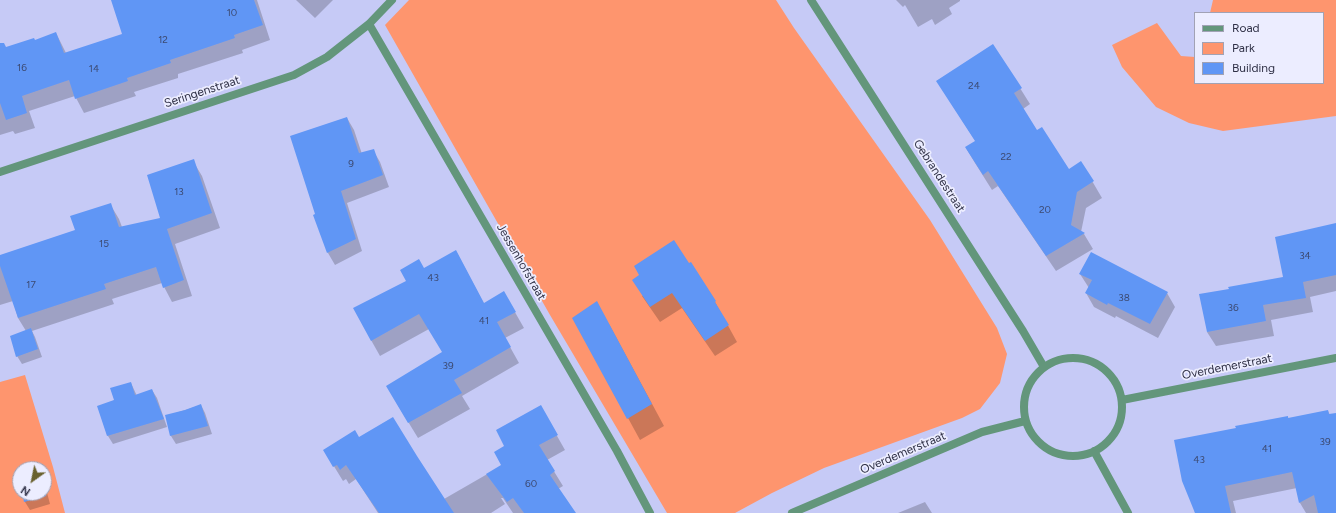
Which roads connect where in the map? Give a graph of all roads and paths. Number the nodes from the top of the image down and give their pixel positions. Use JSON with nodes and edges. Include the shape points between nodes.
{"nodes":[{"id":1,"x":392,"y":0,"type":"edge"},
{"id":2,"x":811,"y":0,"type":"edge"},
{"id":3,"x":369,"y":24,"type":"junction"},
{"id":4,"x":0,"y":172,"type":"edge"},
{"id":5,"x":1336,"y":358,"type":"edge"},
{"id":6,"x":1044,"y":367,"type":"junction"},
{"id":7,"x":1122,"y":400,"type":"junction"},
{"id":8,"x":1026,"y":421,"type":"junction"},
{"id":9,"x":1094,"y":451,"type":"junction"},
{"id":10,"x":650,"y":513,"type":"edge"},
{"id":11,"x":792,"y":513,"type":"edge"},
{"id":12,"x":1128,"y":513,"type":"edge"}],
"edges":[{"from":1,"to":3,"type":"street","name":"Seringenstraat"},
{"from":2,"to":6,"type":"street","name":"Gebrandestraat"},
{"from":3,"to":4,"type":"street","name":"Seringenstraat","via":[[327,57],[294,75]]},
{"from":3,"to":10,"type":"street","name":"Jessenhofstraat","via":[[617,451]]},
{"from":5,"to":7,"type":"street","name":"Overdemerstraat"},
{"from":6,"to":7,"type":"street","via":[[1062,358],[1083,358],[1101,367],[1115,381]]},
{"from":6,"to":8,"type":"street","via":[[1033,377],[1026,391],[1023,406]]},
{"from":7,"to":9,"type":"street","via":[[1122,416],[1116,430],[1107,443]]},
{"from":8,"to":9,"type":"street","via":[[1033,436],[1046,448],[1061,454],[1078,456]]},
{"from":8,"to":11,"type":"street","name":"Overdemerstraat","via":[[982,432]]},
{"from":9,"to":12,"type":"street"}]}
